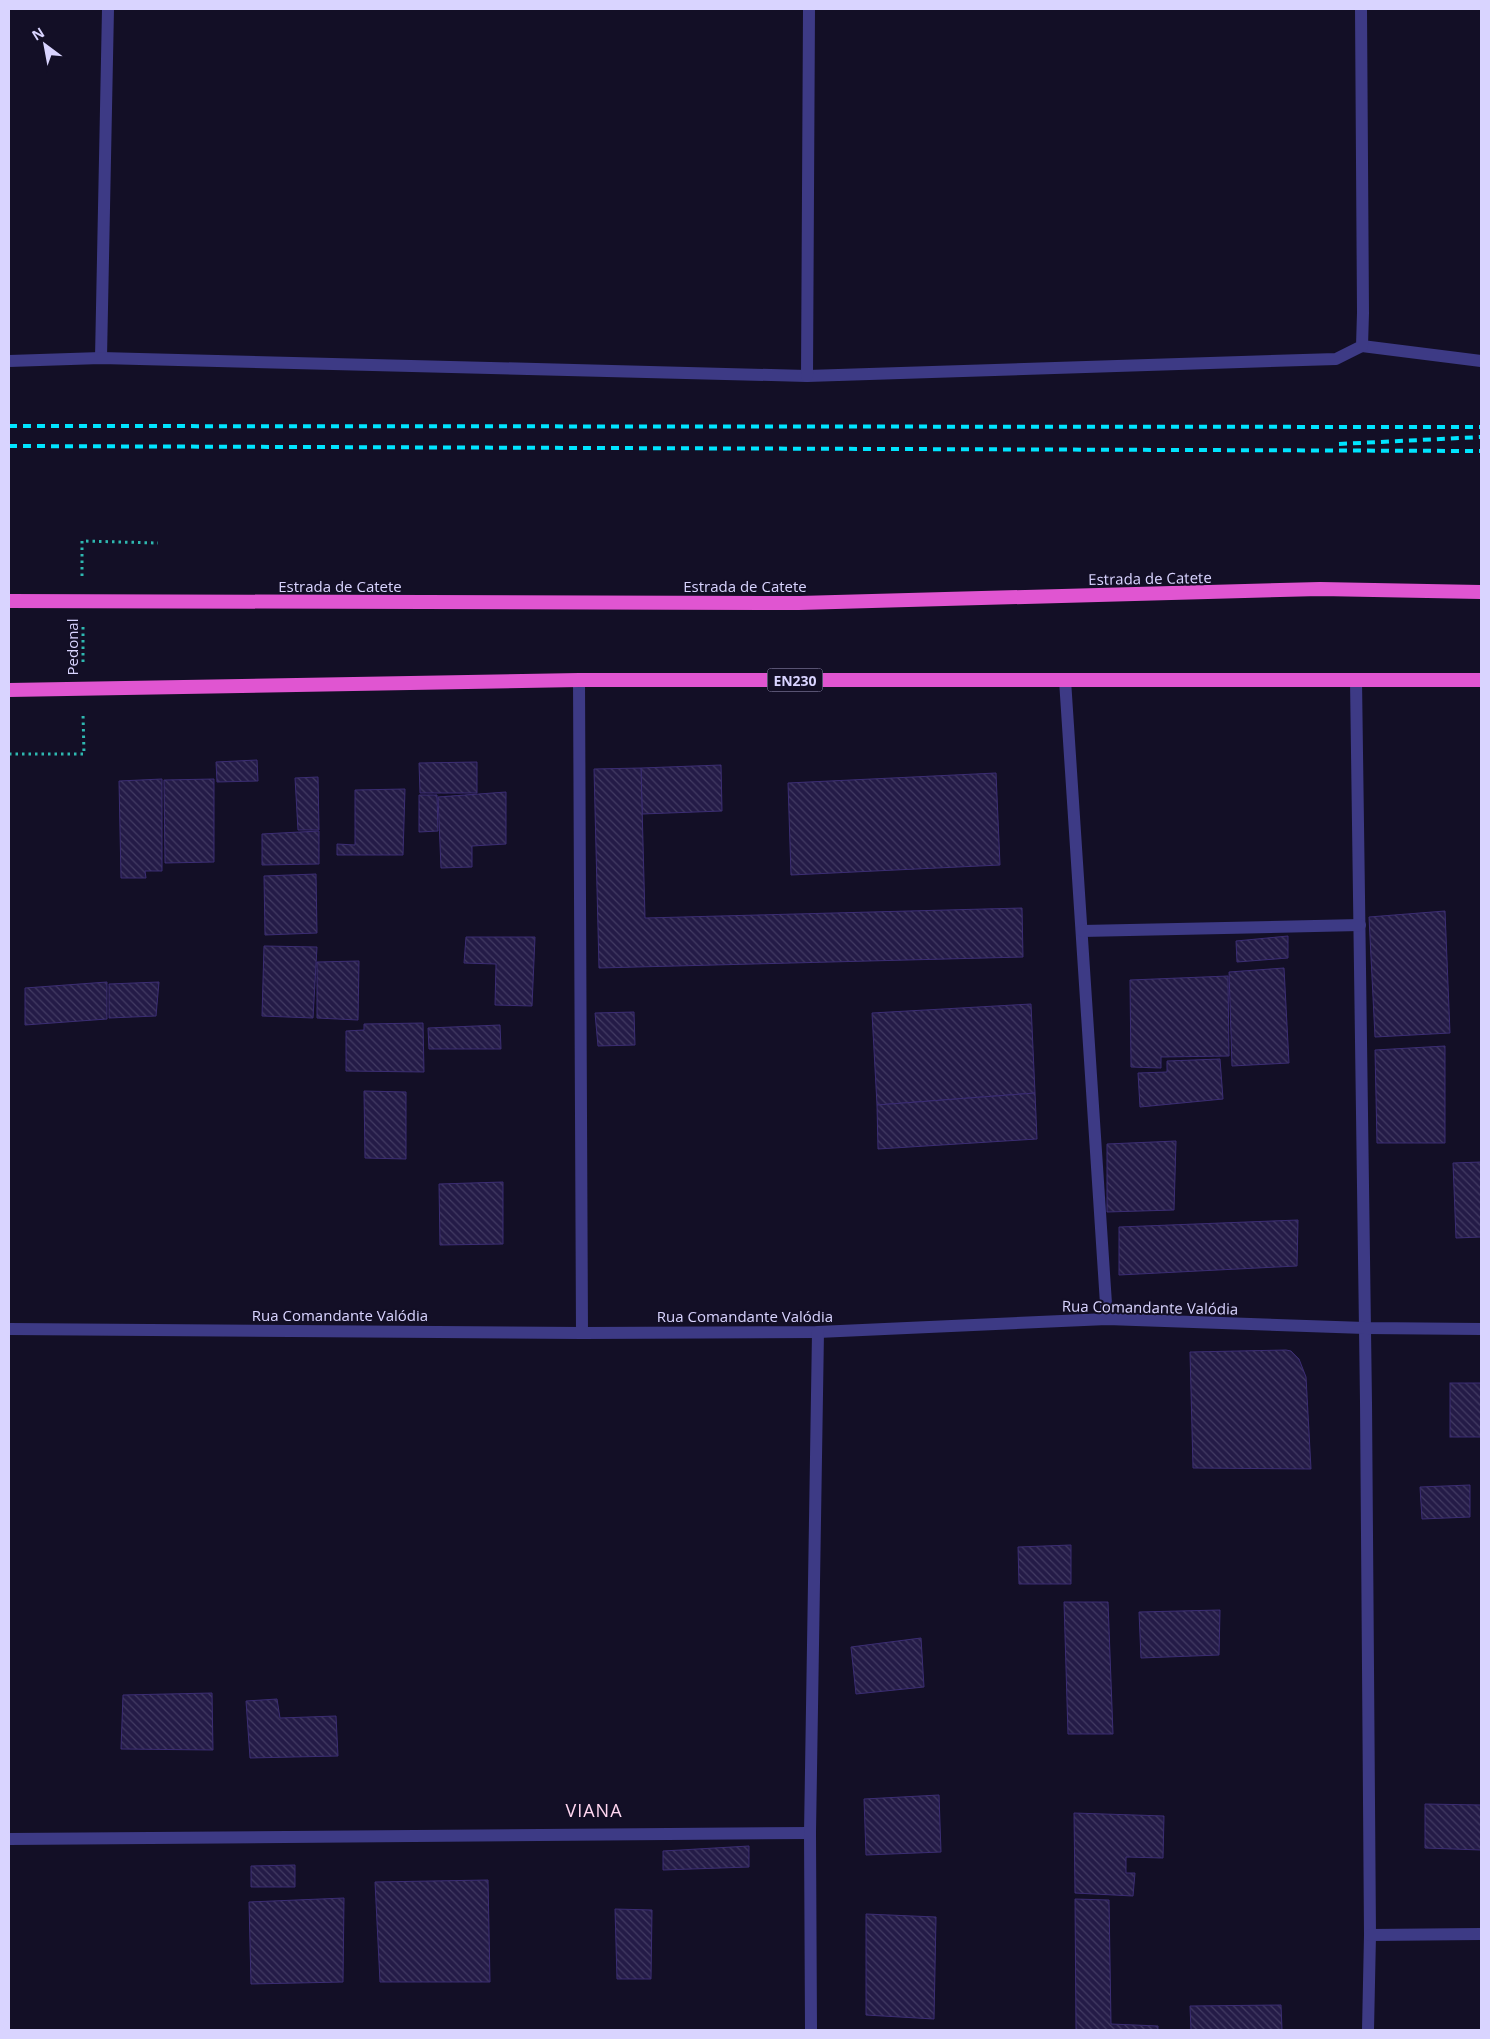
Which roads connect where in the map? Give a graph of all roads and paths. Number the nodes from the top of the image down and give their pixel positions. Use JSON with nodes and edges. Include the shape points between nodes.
{"nodes":[{"id":1,"x":108,"y":9,"type":"edge"},
{"id":2,"x":809,"y":9,"type":"edge"},
{"id":3,"x":1361,"y":9,"type":"edge"},
{"id":4,"x":1362,"y":346,"type":"junction"},
{"id":5,"x":101,"y":358,"type":"junction"},
{"id":6,"x":9,"y":361,"type":"edge"},
{"id":7,"x":1481,"y":361,"type":"edge"},
{"id":8,"x":807,"y":376,"type":"junction"},
{"id":9,"x":158,"y":543,"type":"dead end"},
{"id":10,"x":82,"y":580,"type":"dead end"},
{"id":11,"x":1481,"y":592,"type":"edge"},
{"id":12,"x":9,"y":601,"type":"edge"},
{"id":13,"x":83,"y":619,"type":"dead end"},
{"id":14,"x":83,"y":667,"type":"dead end"},
{"id":15,"x":579,"y":680,"type":"junction"},
{"id":16,"x":1064,"y":680,"type":"junction"},
{"id":17,"x":1356,"y":680,"type":"junction"},
{"id":18,"x":1480,"y":681,"type":"edge"},
{"id":19,"x":9,"y":690,"type":"edge"},
{"id":20,"x":83,"y":706,"type":"dead end"},
{"id":21,"x":9,"y":754,"type":"edge"},
{"id":22,"x":1360,"y":925,"type":"junction"},
{"id":23,"x":1082,"y":931,"type":"junction"},
{"id":24,"x":1108,"y":1319,"type":"junction"},
{"id":25,"x":1365,"y":1328,"type":"junction"},
{"id":26,"x":9,"y":1329,"type":"edge"},
{"id":27,"x":1481,"y":1329,"type":"edge"},
{"id":28,"x":818,"y":1332,"type":"junction"},
{"id":29,"x":582,"y":1333,"type":"junction"},
{"id":30,"x":810,"y":1833,"type":"junction"},
{"id":31,"x":9,"y":1839,"type":"edge"},
{"id":32,"x":1481,"y":1934,"type":"edge"},
{"id":33,"x":1370,"y":1935,"type":"junction"},
{"id":34,"x":811,"y":2030,"type":"edge"},
{"id":35,"x":1368,"y":2030,"type":"edge"}],
"edges":[{"from":1,"to":5,"type":"street"},
{"from":2,"to":8,"type":"street"},
{"from":3,"to":4,"type":"street"},
{"from":4,"to":7,"type":"street"},
{"from":4,"to":8,"type":"street","via":[[1336,359]]},
{"from":5,"to":6,"type":"street"},
{"from":5,"to":8,"type":"street"},
{"from":9,"to":10,"type":"path","via":[[82,541]]},
{"from":11,"to":12,"type":"highway","name":"Estrada de Catete","via":[[1320,589],[799,603]]},
{"from":13,"to":14,"type":"path","name":"Pedonal"},
{"from":15,"to":16,"type":"highway","number":"EN230"},
{"from":15,"to":19,"type":"highway","number":"EN230"},
{"from":15,"to":29,"type":"street"},
{"from":16,"to":17,"type":"highway","number":"EN230"},
{"from":16,"to":23,"type":"street"},
{"from":17,"to":18,"type":"highway","number":"EN230"},
{"from":17,"to":22,"type":"street"},
{"from":20,"to":21,"type":"path","via":[[84,754]]},
{"from":22,"to":23,"type":"street"},
{"from":22,"to":25,"type":"street"},
{"from":23,"to":24,"type":"street"},
{"from":24,"to":25,"type":"street","name":"Rua Comandante Valódia"},
{"from":24,"to":28,"type":"street","name":"Rua Comandante Valódia"},
{"from":25,"to":27,"type":"street","name":"Rua Comandante Valódia"},
{"from":25,"to":33,"type":"street"},
{"from":26,"to":29,"type":"street","name":"Rua Comandante Valódia"},
{"from":28,"to":29,"type":"street","name":"Rua Comandante Valódia"},
{"from":28,"to":30,"type":"street"},
{"from":30,"to":31,"type":"street"},
{"from":30,"to":34,"type":"street"},
{"from":32,"to":33,"type":"street"},
{"from":33,"to":35,"type":"street"}]}
